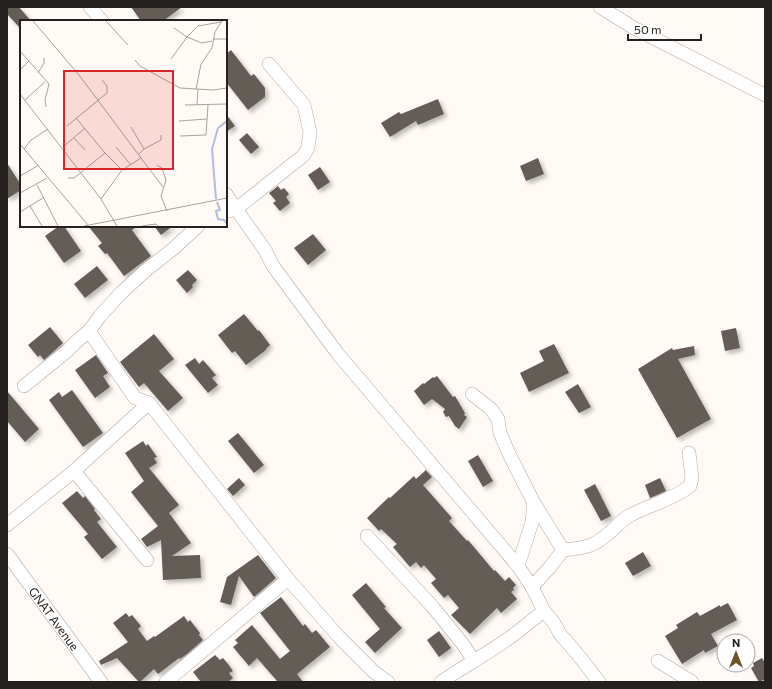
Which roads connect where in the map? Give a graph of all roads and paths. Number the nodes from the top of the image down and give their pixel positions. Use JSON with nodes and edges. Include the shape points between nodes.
{"nodes":[{"id":1,"x":90,"y":7,"type":"edge"},
{"id":2,"x":600,"y":7,"type":"edge"},
{"id":3,"x":101,"y":20,"type":"edge"},
{"id":4,"x":269,"y":64,"type":"dead end"},
{"id":5,"x":765,"y":95,"type":"edge"},
{"id":6,"x":227,"y":197,"type":"edge"},
{"id":7,"x":231,"y":210,"type":"edge"},
{"id":8,"x":197,"y":227,"type":"edge"},
{"id":9,"x":89,"y":331,"type":"junction"},
{"id":10,"x":24,"y":386,"type":"dead end"},
{"id":11,"x":472,"y":394,"type":"dead end"},
{"id":12,"x":149,"y":403,"type":"junction"},
{"id":13,"x":689,"y":453,"type":"dead end"},
{"id":14,"x":74,"y":471,"type":"junction"},
{"id":15,"x":534,"y":503,"type":"junction"},
{"id":16,"x":7,"y":525,"type":"edge"},
{"id":17,"x":367,"y":536,"type":"dead end"},
{"id":18,"x":563,"y":550,"type":"junction"},
{"id":19,"x":7,"y":554,"type":"edge"},
{"id":20,"x":147,"y":560,"type":"dead end"},
{"id":21,"x":518,"y":566,"type":"junction"},
{"id":22,"x":288,"y":579,"type":"junction"},
{"id":23,"x":532,"y":586,"type":"junction"},
{"id":24,"x":544,"y":611,"type":"junction"},
{"id":25,"x":474,"y":661,"type":"junction"},
{"id":26,"x":658,"y":661,"type":"dead end"},
{"id":27,"x":101,"y":682,"type":"edge"},
{"id":28,"x":166,"y":682,"type":"edge"},
{"id":29,"x":388,"y":682,"type":"edge"},
{"id":30,"x":441,"y":682,"type":"edge"},
{"id":31,"x":599,"y":682,"type":"edge"},
{"id":32,"x":692,"y":682,"type":"edge"}],
"edges":[{"from":1,"to":3,"type":"street"},
{"from":2,"to":5,"type":"street","via":[[634,28]]},
{"from":4,"to":7,"type":"street","via":[[304,105],[310,132],[308,148],[303,156]]},
{"from":6,"to":7,"type":"street"},
{"from":7,"to":21,"type":"street","via":[[265,250],[273,266],[338,354]]},
{"from":8,"to":9,"type":"street","via":[[121,293]]},
{"from":9,"to":10,"type":"street"},
{"from":9,"to":12,"type":"street","via":[[135,398]]},
{"from":11,"to":15,"type":"street","via":[[498,419],[500,433]]},
{"from":12,"to":14,"type":"street"},
{"from":12,"to":22,"type":"street"},
{"from":13,"to":18,"type":"street","via":[[692,478],[690,486],[684,491],[627,517],[604,538],[590,546]]},
{"from":14,"to":16,"type":"street"},
{"from":14,"to":20,"type":"street"},
{"from":15,"to":18,"type":"street"},
{"from":15,"to":21,"type":"street","via":[[532,522]]},
{"from":17,"to":25,"type":"street","via":[[432,606]]},
{"from":18,"to":23,"type":"street"},
{"from":19,"to":27,"type":"street","name":"GNAT Avenue"},
{"from":21,"to":23,"type":"street"},
{"from":22,"to":28,"type":"street"},
{"from":22,"to":29,"type":"street","via":[[344,642],[374,672]]},
{"from":23,"to":24,"type":"street"},
{"from":24,"to":25,"type":"street"},
{"from":24,"to":31,"type":"street"},
{"from":25,"to":30,"type":"street"},
{"from":26,"to":32,"type":"street"}]}
